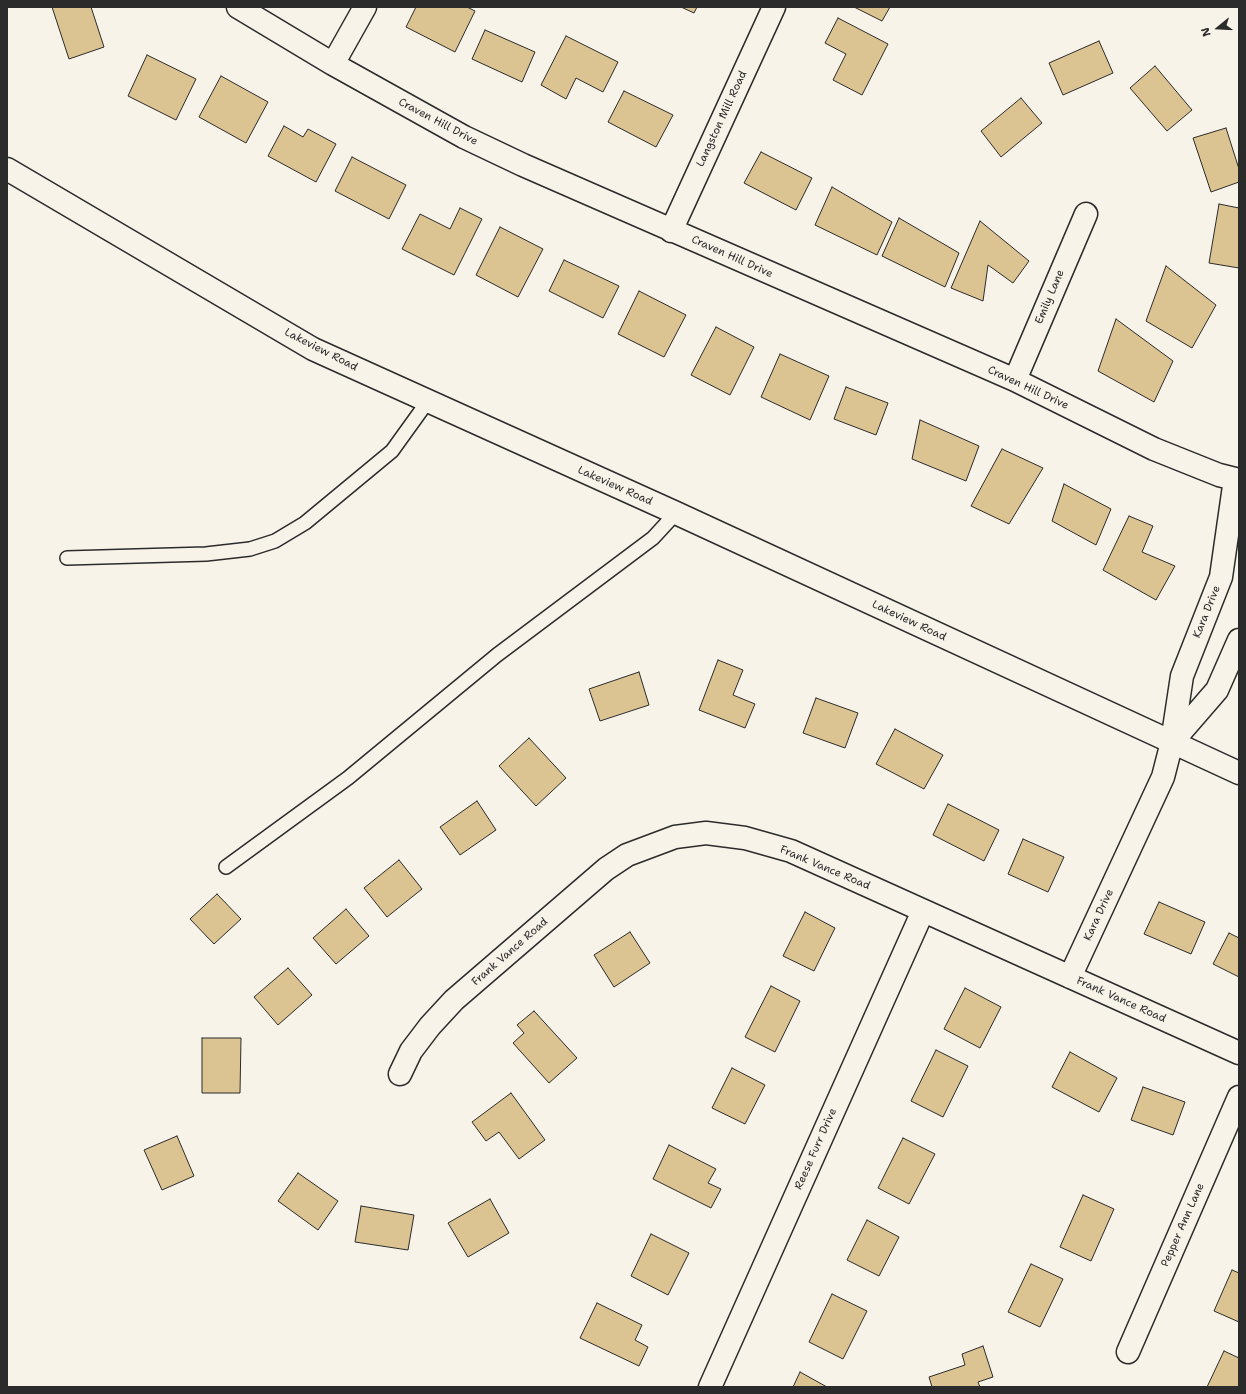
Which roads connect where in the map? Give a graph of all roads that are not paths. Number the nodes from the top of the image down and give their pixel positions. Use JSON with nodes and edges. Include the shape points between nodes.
{"nodes":[{"id":1,"x":238,"y":7,"type":"edge"},
{"id":2,"x":365,"y":7,"type":"edge"},
{"id":3,"x":774,"y":7,"type":"edge"},
{"id":4,"x":333,"y":64,"type":"junction"},
{"id":5,"x":7,"y":169,"type":"edge"},
{"id":6,"x":1086,"y":214,"type":"dead end"},
{"id":7,"x":671,"y":231,"type":"junction"},
{"id":8,"x":1015,"y":380,"type":"junction"},
{"id":9,"x":428,"y":401,"type":"junction"},
{"id":10,"x":1237,"y":480,"type":"edge"},
{"id":11,"x":676,"y":513,"type":"junction"},
{"id":12,"x":66,"y":558,"type":"dead end"},
{"id":13,"x":1239,"y":640,"type":"edge"},
{"id":14,"x":1172,"y":742,"type":"junction"},
{"id":15,"x":1239,"y":773,"type":"edge"},
{"id":16,"x":226,"y":867,"type":"dead end"},
{"id":17,"x":923,"y":911,"type":"junction"},
{"id":18,"x":1070,"y":977,"type":"junction"},
{"id":19,"x":1239,"y":1053,"type":"edge"},
{"id":20,"x":400,"y":1074,"type":"dead end"},
{"id":21,"x":1239,"y":1098,"type":"edge"},
{"id":22,"x":1128,"y":1352,"type":"dead end"},
{"id":23,"x":710,"y":1387,"type":"edge"}],
"edges":[{"from":1,"to":4,"type":"street","name":"Craven Hill Drive"},
{"from":2,"to":4,"type":"street"},
{"from":3,"to":7,"type":"street","name":"Langston Mill Road"},
{"from":4,"to":7,"type":"street","name":"Craven Hill Drive","via":[[464,137]]},
{"from":5,"to":9,"type":"street","name":"Lakeview Road","via":[[313,349]]},
{"from":6,"to":8,"type":"street","name":"Emily Lane"},
{"from":7,"to":8,"type":"street","name":"Craven Hill Drive"},
{"from":8,"to":10,"type":"street","name":"Craven Hill Drive","via":[[1154,449]]},
{"from":9,"to":11,"type":"street","name":"Lakeview Road"},
{"from":9,"to":12,"type":"lane","via":[[392,451],[305,523],[275,541],[250,549],[206,554]]},
{"from":10,"to":14,"type":"street","name":"Kara Drive","via":[[1221,577],[1182,676]]},
{"from":11,"to":14,"type":"street","name":"Lakeview Road"},
{"from":11,"to":16,"type":"lane","via":[[653,538],[497,655],[348,778]]},
{"from":13,"to":14,"type":"street","name":"Kara Drive","via":[[1217,690]]},
{"from":14,"to":15,"type":"street","name":"Lakeview Road"},
{"from":14,"to":18,"type":"street","name":"Kara Drive","via":[[1162,777]]},
{"from":17,"to":18,"type":"street","name":"Frank Vance Road"},
{"from":17,"to":20,"type":"street","name":"Frank Vance Road","via":[[791,851],[737,837],[706,833],[675,837],[627,855],[606,869],[454,1000],[411,1051]]},
{"from":17,"to":23,"type":"street","name":"Reese Furr Drive"},
{"from":18,"to":19,"type":"street","name":"Frank Vance Road"},
{"from":21,"to":22,"type":"street","name":"Pepper Ann Lane"}]}
